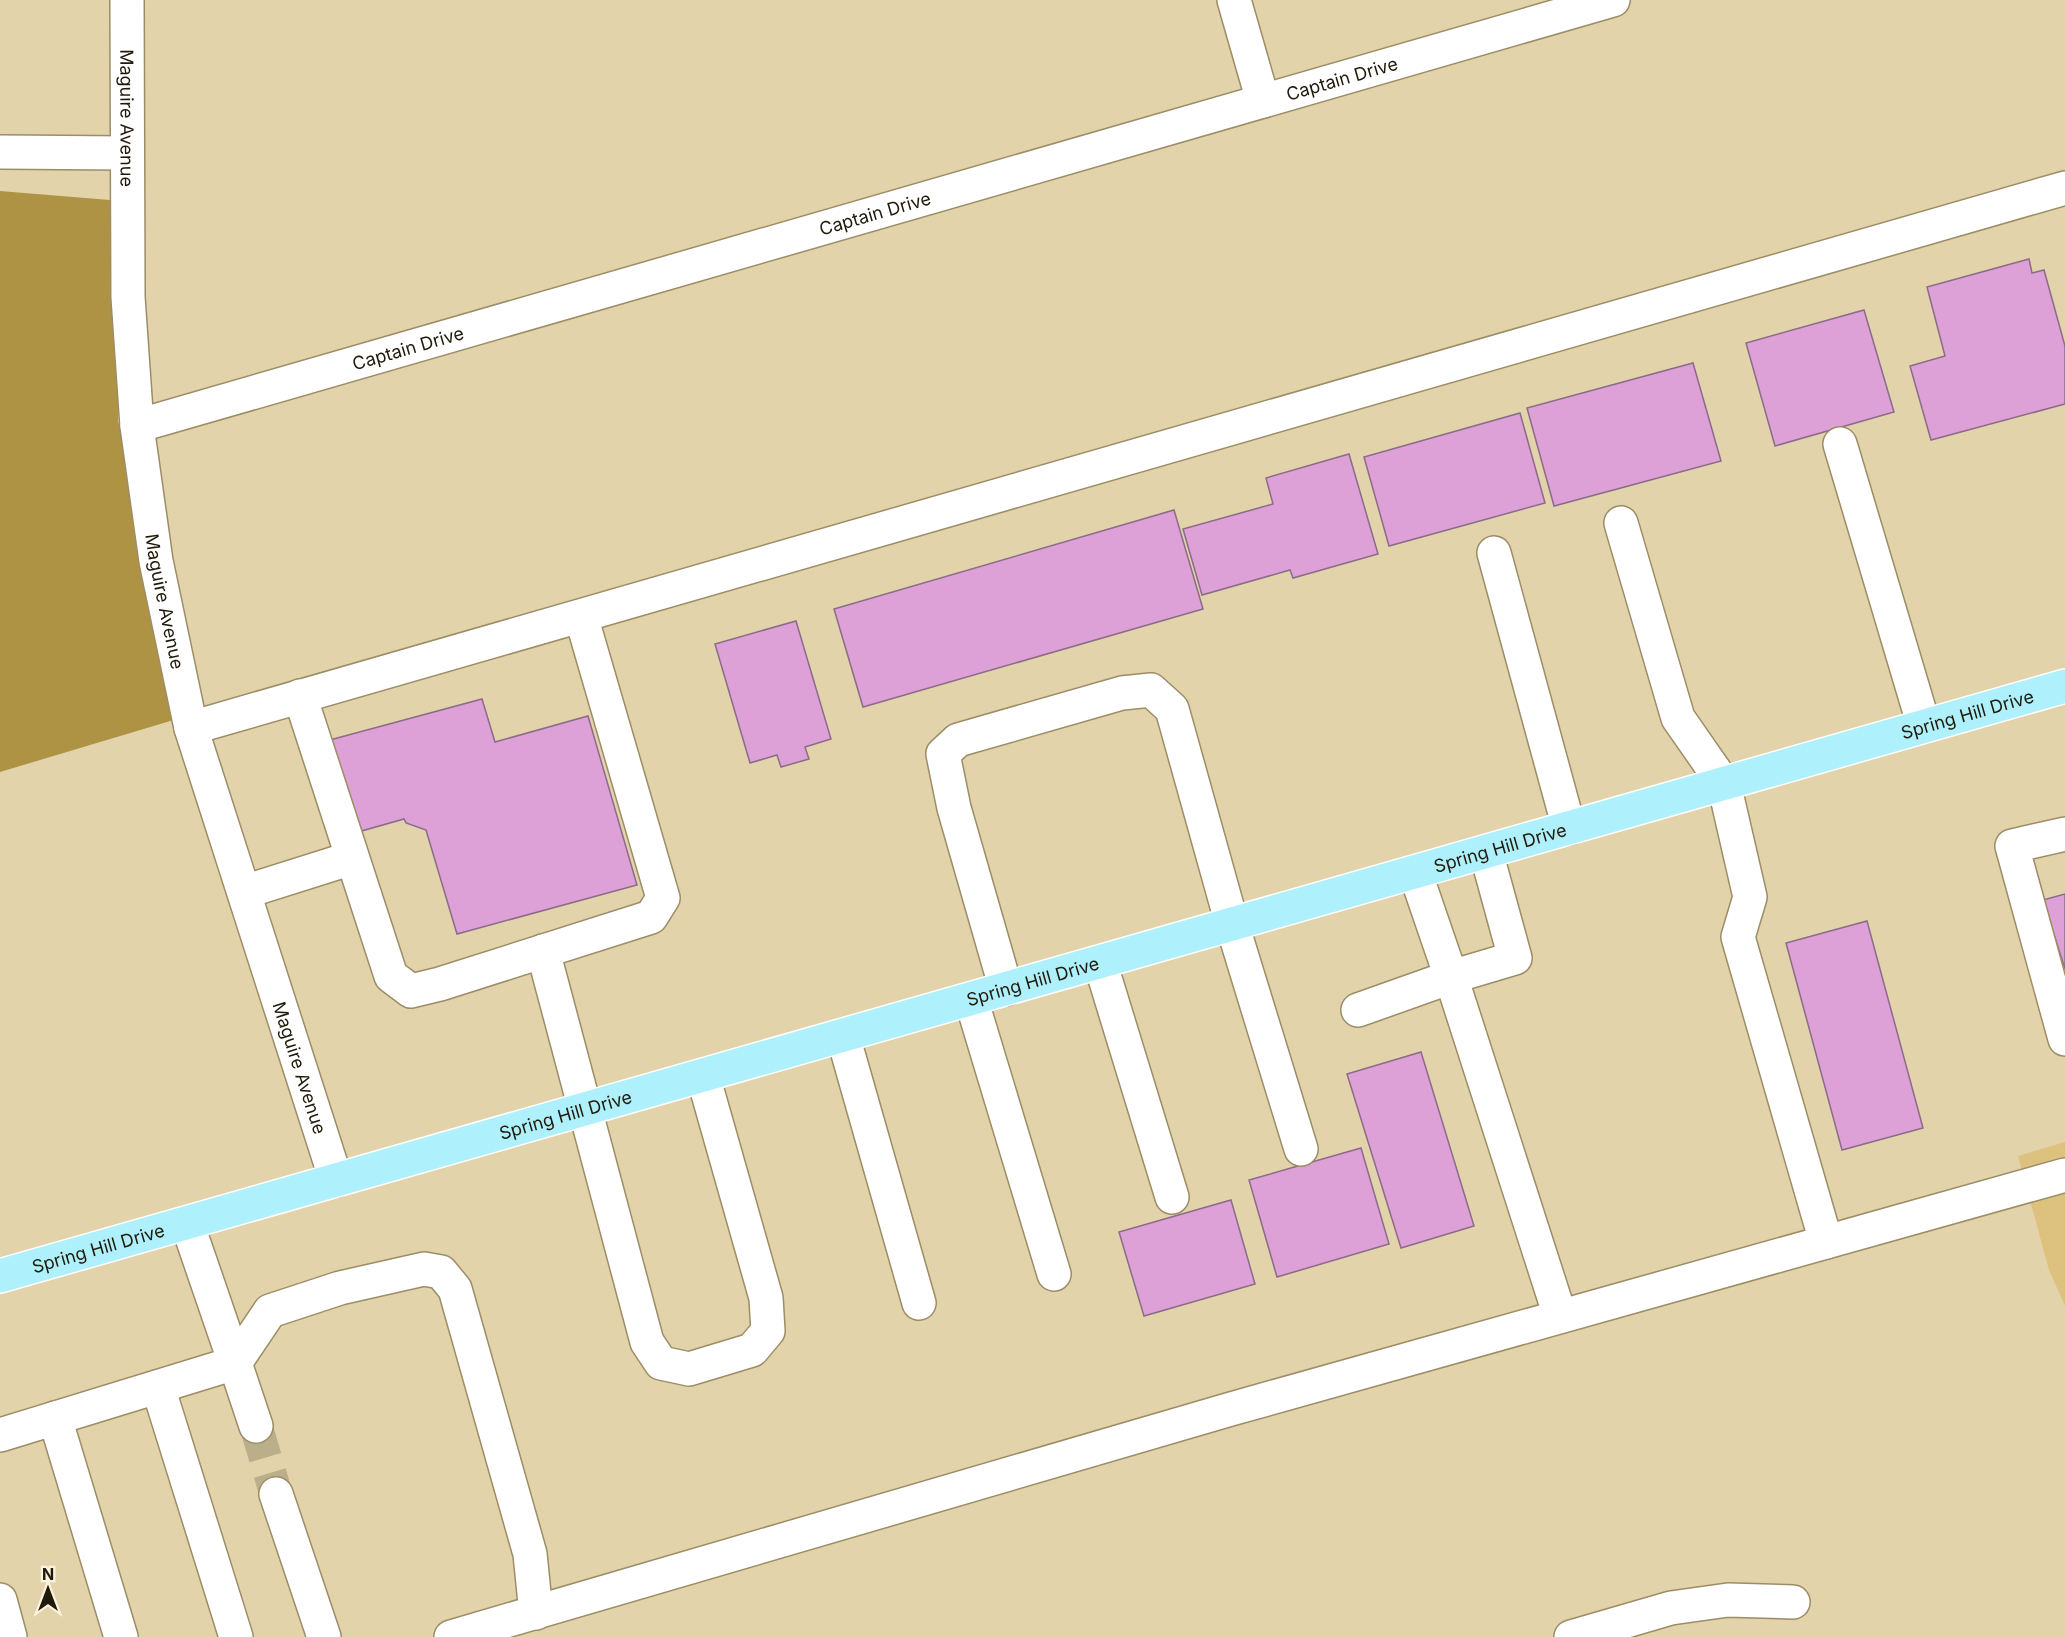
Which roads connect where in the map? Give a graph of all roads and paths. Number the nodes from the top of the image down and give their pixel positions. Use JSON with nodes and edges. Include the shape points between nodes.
{"nodes":[{"id":1,"x":127,"y":0,"type":"edge"},
{"id":2,"x":1234,"y":0,"type":"edge"},
{"id":3,"x":1613,"y":0,"type":"edge"},
{"id":4,"x":1263,"y":101,"type":"junction"},
{"id":5,"x":0,"y":152,"type":"edge"},
{"id":6,"x":126,"y":153,"type":"junction"},
{"id":7,"x":2065,"y":188,"type":"edge"},
{"id":8,"x":137,"y":426,"type":"junction"},
{"id":9,"x":1840,"y":444,"type":"dead end"},
{"id":10,"x":1621,"y":523,"type":"dead end"},
{"id":11,"x":1494,"y":553,"type":"dead end"},
{"id":12,"x":581,"y":616,"type":"junction"},
{"id":13,"x":2065,"y":686,"type":"edge"},
{"id":14,"x":300,"y":696,"type":"junction"},
{"id":15,"x":1924,"y":726,"type":"junction"},
{"id":16,"x":191,"y":728,"type":"junction"},
{"id":17,"x":1724,"y":784,"type":"junction"},
{"id":18,"x":1569,"y":828,"type":"junction"},
{"id":19,"x":2065,"y":834,"type":"edge"},
{"id":20,"x":1486,"y":852,"type":"junction"},
{"id":21,"x":352,"y":858,"type":"junction"},
{"id":22,"x":1415,"y":872,"type":"junction"},
{"id":23,"x":244,"y":892,"type":"junction"},
{"id":24,"x":1232,"y":924,"type":"junction"},
{"id":25,"x":543,"y":951,"type":"junction"},
{"id":26,"x":1100,"y":962,"type":"junction"},
{"id":27,"x":1451,"y":977,"type":"junction"},
{"id":28,"x":1006,"y":989,"type":"junction"},
{"id":29,"x":971,"y":999,"type":"junction"},
{"id":30,"x":1358,"y":1010,"type":"dead end"},
{"id":31,"x":843,"y":1036,"type":"junction"},
{"id":32,"x":2065,"y":1039,"type":"edge"},
{"id":33,"x":703,"y":1076,"type":"junction"},
{"id":34,"x":585,"y":1109,"type":"junction"},
{"id":35,"x":1301,"y":1149,"type":"dead end"},
{"id":36,"x":2065,"y":1175,"type":"edge"},
{"id":37,"x":336,"y":1180,"type":"junction"},
{"id":38,"x":1172,"y":1197,"type":"dead end"},
{"id":39,"x":187,"y":1223,"type":"junction"},
{"id":40,"x":1826,"y":1242,"type":"junction"},
{"id":41,"x":1054,"y":1274,"type":"dead end"},
{"id":42,"x":0,"y":1276,"type":"edge"},
{"id":43,"x":919,"y":1303,"type":"dead end"},
{"id":44,"x":1560,"y":1316,"type":"junction"},
{"id":45,"x":235,"y":1363,"type":"junction"},
{"id":46,"x":158,"y":1387,"type":"junction"},
{"id":47,"x":55,"y":1418,"type":"junction"},
{"id":48,"x":256,"y":1426,"type":"tunnel mouth"},
{"id":49,"x":0,"y":1435,"type":"edge"},
{"id":50,"x":276,"y":1494,"type":"tunnel mouth"},
{"id":51,"x":0,"y":1600,"type":"edge"},
{"id":52,"x":1793,"y":1602,"type":"dead end"},
{"id":53,"x":536,"y":1613,"type":"junction"},
{"id":54,"x":10,"y":1637,"type":"edge"},
{"id":55,"x":121,"y":1637,"type":"edge"},
{"id":56,"x":236,"y":1637,"type":"edge"},
{"id":57,"x":324,"y":1637,"type":"edge"},
{"id":58,"x":451,"y":1637,"type":"edge"},
{"id":59,"x":1571,"y":1637,"type":"edge"}],
"edges":[{"from":1,"to":6,"type":"street","name":"Maguire Avenue"},
{"from":2,"to":4,"type":"street"},
{"from":3,"to":4,"type":"street","name":"Captain Drive"},
{"from":4,"to":8,"type":"street","name":"Captain Drive"},
{"from":5,"to":6,"type":"street"},
{"from":6,"to":8,"type":"street","name":"Maguire Avenue","via":[[128,297]]},
{"from":7,"to":12,"type":"street"},
{"from":8,"to":16,"type":"street","name":"Maguire Avenue","via":[[156,561]]},
{"from":9,"to":15,"type":"street"},
{"from":10,"to":17,"type":"street","via":[[1678,718]]},
{"from":11,"to":18,"type":"street"},
{"from":12,"to":14,"type":"street"},
{"from":12,"to":25,"type":"street","via":[[663,898],[651,917]]},
{"from":13,"to":15,"type":"main road","name":"Spring Hill Drive"},
{"from":14,"to":16,"type":"street"},
{"from":14,"to":21,"type":"street"},
{"from":15,"to":17,"type":"main road","name":"Spring Hill Drive"},
{"from":16,"to":23,"type":"street","name":"Maguire Avenue"},
{"from":17,"to":18,"type":"main road","name":"Spring Hill Drive"},
{"from":17,"to":40,"type":"street","via":[[1750,897],[1737,937]]},
{"from":18,"to":20,"type":"main road","name":"Spring Hill Drive"},
{"from":19,"to":32,"type":"street","via":[[2012,846]]},
{"from":20,"to":22,"type":"main road","name":"Spring Hill Drive"},
{"from":20,"to":27,"type":"street","via":[[1515,958]]},
{"from":21,"to":23,"type":"street"},
{"from":21,"to":25,"type":"street","via":[[391,976],[411,991]]},
{"from":22,"to":24,"type":"main road","name":"Spring Hill Drive"},
{"from":22,"to":27,"type":"street"},
{"from":23,"to":37,"type":"street","name":"Maguire Avenue"},
{"from":24,"to":26,"type":"main road","name":"Spring Hill Drive"},
{"from":24,"to":28,"type":"street","via":[[1172,709],[1151,690],[1122,693],[958,740],[943,754],[954,808]]},
{"from":24,"to":35,"type":"street"},
{"from":25,"to":34,"type":"street"},
{"from":26,"to":28,"type":"main road","name":"Spring Hill Drive"},
{"from":26,"to":38,"type":"street"},
{"from":27,"to":30,"type":"street"},
{"from":27,"to":44,"type":"street"},
{"from":28,"to":29,"type":"main road","name":"Spring Hill Drive"},
{"from":29,"to":31,"type":"main road","name":"Spring Hill Drive"},
{"from":29,"to":41,"type":"street"},
{"from":31,"to":33,"type":"main road","name":"Spring Hill Drive"},
{"from":31,"to":43,"type":"street"},
{"from":33,"to":34,"type":"main road","name":"Spring Hill Drive"},
{"from":33,"to":34,"type":"street","via":[[766,1298],[768,1331],[752,1350],[689,1369],[661,1363],[647,1342]]},
{"from":34,"to":37,"type":"main road","name":"Spring Hill Drive"},
{"from":36,"to":40,"type":"street"},
{"from":37,"to":39,"type":"main road","name":"Spring Hill Drive"},
{"from":39,"to":42,"type":"main road","name":"Spring Hill Drive"},
{"from":39,"to":45,"type":"street"},
{"from":40,"to":44,"type":"street"},
{"from":44,"to":53,"type":"street"},
{"from":45,"to":46,"type":"street"},
{"from":45,"to":48,"type":"street"},
{"from":45,"to":53,"type":"street","via":[[270,1311],[340,1288],[424,1269],[441,1272],[455,1290],[506,1465],[530,1554]]},
{"from":46,"to":47,"type":"street"},
{"from":46,"to":56,"type":"street"},
{"from":47,"to":49,"type":"street"},
{"from":47,"to":55,"type":"street"},
{"from":50,"to":57,"type":"street"},
{"from":51,"to":54,"type":"street"},
{"from":52,"to":59,"type":"street","via":[[1728,1600],[1671,1608]]},
{"from":53,"to":58,"type":"street"}]}
